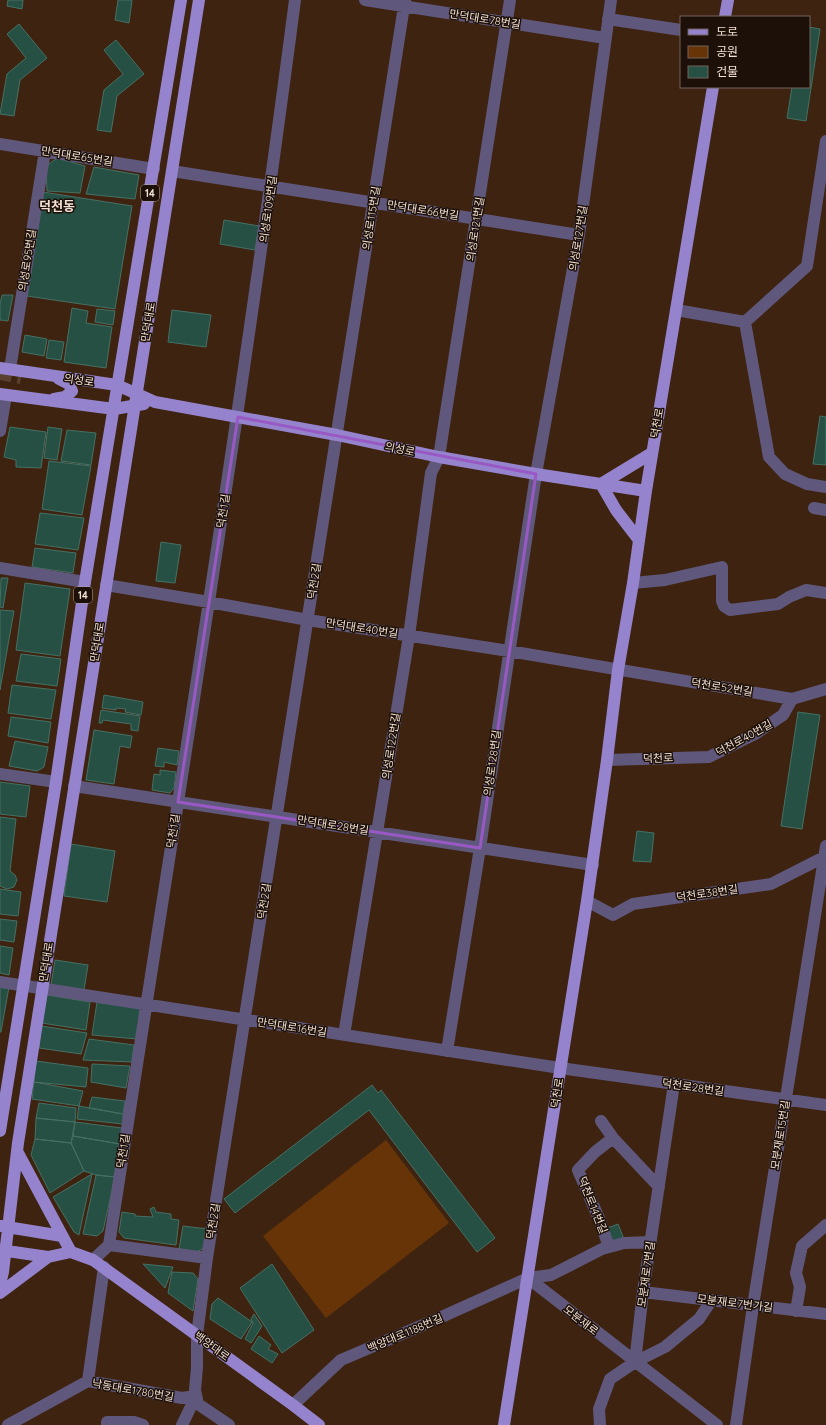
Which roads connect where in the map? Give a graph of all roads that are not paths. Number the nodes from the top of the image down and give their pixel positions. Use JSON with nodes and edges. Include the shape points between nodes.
{"nodes":[{"id":1,"x":181,"y":0,"type":"edge"},
{"id":2,"x":199,"y":0,"type":"edge"},
{"id":3,"x":296,"y":0,"type":"edge"},
{"id":4,"x":365,"y":0,"type":"edge"},
{"id":5,"x":510,"y":0,"type":"edge"},
{"id":6,"x":611,"y":0,"type":"edge"},
{"id":7,"x":728,"y":0,"type":"edge"},
{"id":8,"x":405,"y":3,"type":"edge"},
{"id":9,"x":725,"y":16,"type":"edge"},
{"id":10,"x":608,"y":20,"type":"junction"},
{"id":11,"x":506,"y":22,"type":"junction"},
{"id":12,"x":680,"y":30,"type":"edge"},
{"id":13,"x":605,"y":38,"type":"junction"},
{"id":14,"x":713,"y":88,"type":"edge"},
{"id":15,"x":826,"y":142,"type":"edge"},
{"id":16,"x":0,"y":144,"type":"edge"},
{"id":17,"x":45,"y":151,"type":"junction"},
{"id":18,"x":154,"y":169,"type":"junction"},
{"id":19,"x":172,"y":171,"type":"junction"},
{"id":20,"x":271,"y":186,"type":"junction"},
{"id":21,"x":374,"y":202,"type":"junction"},
{"id":22,"x":477,"y":218,"type":"junction"},
{"id":23,"x":579,"y":234,"type":"junction"},
{"id":24,"x":676,"y":310,"type":"junction"},
{"id":25,"x":745,"y":322,"type":"junction"},
{"id":26,"x":5,"y":369,"type":"edge"},
{"id":27,"x":56,"y":377,"type":"junction"},
{"id":28,"x":21,"y":378,"type":"tunnel mouth"},
{"id":29,"x":118,"y":385,"type":"junction"},
{"id":30,"x":2,"y":398,"type":"edge"},
{"id":31,"x":50,"y":400,"type":"junction"},
{"id":32,"x":136,"y":400,"type":"junction"},
{"id":33,"x":114,"y":409,"type":"junction"},
{"id":34,"x":238,"y":417,"type":"junction"},
{"id":35,"x":0,"y":431,"type":"edge"},
{"id":36,"x":337,"y":435,"type":"junction"},
{"id":37,"x":652,"y":453,"type":"junction"},
{"id":38,"x":439,"y":457,"type":"junction"},
{"id":39,"x":536,"y":474,"type":"junction"},
{"id":40,"x":601,"y":484,"type":"junction"},
{"id":41,"x":826,"y":487,"type":"edge"},
{"id":42,"x":646,"y":491,"type":"junction"},
{"id":43,"x":639,"y":540,"type":"junction"},
{"id":44,"x":0,"y":568,"type":"edge"},
{"id":45,"x":85,"y":582,"type":"junction"},
{"id":46,"x":633,"y":583,"type":"junction"},
{"id":47,"x":106,"y":586,"type":"junction"},
{"id":48,"x":826,"y":593,"type":"edge"},
{"id":49,"x":209,"y":602,"type":"junction"},
{"id":50,"x":308,"y":620,"type":"junction"},
{"id":51,"x":409,"y":636,"type":"junction"},
{"id":52,"x":509,"y":651,"type":"junction"},
{"id":53,"x":618,"y":670,"type":"junction"},
{"id":54,"x":826,"y":690,"type":"edge"},
{"id":55,"x":792,"y":699,"type":"junction"},
{"id":56,"x":709,"y":757,"type":"joint"},
{"id":57,"x":607,"y":760,"type":"junction"},
{"id":58,"x":0,"y":774,"type":"edge"},
{"id":59,"x":56,"y":782,"type":"junction"},
{"id":60,"x":74,"y":786,"type":"junction"},
{"id":61,"x":178,"y":802,"type":"junction"},
{"id":62,"x":277,"y":817,"type":"junction"},
{"id":63,"x":377,"y":832,"type":"junction"},
{"id":64,"x":480,"y":848,"type":"junction"},
{"id":65,"x":825,"y":853,"type":"edge"},
{"id":66,"x":593,"y":865,"type":"junction"},
{"id":67,"x":587,"y":901,"type":"junction"},
{"id":68,"x":0,"y":982,"type":"edge"},
{"id":69,"x":24,"y":986,"type":"junction"},
{"id":70,"x":42,"y":989,"type":"junction"},
{"id":71,"x":146,"y":1005,"type":"junction"},
{"id":72,"x":244,"y":1020,"type":"junction"},
{"id":73,"x":344,"y":1035,"type":"junction"},
{"id":74,"x":447,"y":1051,"type":"junction"},
{"id":75,"x":560,"y":1068,"type":"junction"},
{"id":76,"x":674,"y":1084,"type":"junction"},
{"id":77,"x":786,"y":1100,"type":"junction"},
{"id":78,"x":826,"y":1105,"type":"edge"},
{"id":79,"x":601,"y":1121,"type":"dead end"},
{"id":80,"x":0,"y":1131,"type":"edge"},
{"id":81,"x":613,"y":1138,"type":"junction"},
{"id":82,"x":17,"y":1151,"type":"junction"},
{"id":83,"x":659,"y":1187,"type":"junction"},
{"id":84,"x":826,"y":1225,"type":"edge"},
{"id":85,"x":4,"y":1227,"type":"edge"},
{"id":86,"x":62,"y":1236,"type":"junction"},
{"id":87,"x":651,"y":1242,"type":"junction"},
{"id":88,"x":109,"y":1245,"type":"junction"},
{"id":89,"x":609,"y":1247,"type":"junction"},
{"id":90,"x":3,"y":1250,"type":"edge"},
{"id":91,"x":71,"y":1252,"type":"junction"},
{"id":92,"x":48,"y":1257,"type":"junction"},
{"id":93,"x":207,"y":1258,"type":"junction"},
{"id":94,"x":94,"y":1260,"type":"junction"},
{"id":95,"x":104,"y":1267,"type":"junction"},
{"id":96,"x":528,"y":1278,"type":"junction"},
{"id":97,"x":0,"y":1284,"type":"edge"},
{"id":98,"x":643,"y":1292,"type":"junction"},
{"id":99,"x":0,"y":1293,"type":"edge"},
{"id":100,"x":711,"y":1300,"type":"junction"},
{"id":101,"x":754,"y":1306,"type":"junction"},
{"id":102,"x":796,"y":1311,"type":"junction"},
{"id":103,"x":826,"y":1314,"type":"edge"},
{"id":104,"x":197,"y":1336,"type":"junction"},
{"id":105,"x":635,"y":1362,"type":"junction"},
{"id":106,"x":88,"y":1381,"type":"junction"},
{"id":107,"x":196,"y":1396,"type":"junction"},
{"id":108,"x":293,"y":1405,"type":"junction"},
{"id":109,"x":107,"y":1423,"type":"edge"},
{"id":110,"x":8,"y":1425,"type":"edge"},
{"id":111,"x":143,"y":1425,"type":"edge"},
{"id":112,"x":182,"y":1425,"type":"edge"},
{"id":113,"x":229,"y":1425,"type":"edge"},
{"id":114,"x":319,"y":1425,"type":"edge"},
{"id":115,"x":504,"y":1425,"type":"edge"},
{"id":116,"x":600,"y":1425,"type":"edge"},
{"id":117,"x":717,"y":1425,"type":"edge"},
{"id":118,"x":736,"y":1425,"type":"edge"}],
"edges":[{"from":1,"to":18,"type":"main road","name":"만덕대로","number":"14"},
{"from":2,"to":19,"type":"main road","name":"만덕대로"},
{"from":3,"to":20,"type":"street","name":"의성로109번길"},
{"from":4,"to":8,"type":"street","name":"만덕대로78번길"},
{"from":5,"to":11,"type":"street","name":"의성로121번길"},
{"from":6,"to":10,"type":"street","name":"의성로127번길"},
{"from":7,"to":9,"type":"main road"},
{"from":8,"to":11,"type":"street","name":"만덕대로78번길"},
{"from":8,"to":21,"type":"street","name":"의성로115번길"},
{"from":10,"to":12,"type":"street"},
{"from":10,"to":13,"type":"street","name":"의성로127번길"},
{"from":11,"to":13,"type":"street","name":"만덕대로78번길"},
{"from":11,"to":22,"type":"street","name":"의성로121번길"},
{"from":13,"to":23,"type":"street","name":"의성로127번길"},
{"from":14,"to":24,"type":"main road","name":"덕천로"},
{"from":15,"to":25,"type":"street","via":[[807,266]]},
{"from":16,"to":17,"type":"street","name":"만덕대로65번길"},
{"from":17,"to":18,"type":"street","name":"만덕대로65번길"},
{"from":17,"to":26,"type":"street","name":"의성로95번길"},
{"from":18,"to":29,"type":"main road","name":"만덕대로","number":"14"},
{"from":19,"to":20,"type":"street","name":"만덕대로66번길"},
{"from":19,"to":32,"type":"main road","name":"만덕대로"},
{"from":20,"to":21,"type":"street","name":"만덕대로66번길"},
{"from":20,"to":34,"type":"street","name":"의성로109번길"},
{"from":21,"to":22,"type":"street","name":"만덕대로66번길"},
{"from":21,"to":36,"type":"street","name":"의성로115번길"},
{"from":22,"to":23,"type":"street","name":"만덕대로66번길"},
{"from":22,"to":38,"type":"street","name":"의성로121번길"},
{"from":23,"to":39,"type":"street","name":"의성로127번길"},
{"from":24,"to":25,"type":"street"},
{"from":24,"to":37,"type":"main road","name":"덕천로"},
{"from":25,"to":41,"type":"street","via":[[769,457],[785,474],[807,484]]},
{"from":26,"to":27,"type":"main road","name":"의성로"},
{"from":27,"to":28,"type":"main road","via":[[49,382]]},
{"from":27,"to":29,"type":"main road","name":"의성로"},
{"from":27,"to":31,"type":"main road","via":[[69,384],[72,391],[65,397]]},
{"from":29,"to":32,"type":"main road","name":"의성로"},
{"from":29,"to":33,"type":"main road","name":"만덕대로","number":"14"},
{"from":30,"to":31,"type":"main road","name":"의성로"},
{"from":30,"to":35,"type":"street"},
{"from":31,"to":33,"type":"main road","name":"의성로"},
{"from":32,"to":33,"type":"main road","name":"의성로"},
{"from":32,"to":34,"type":"main road","name":"의성로"},
{"from":32,"to":47,"type":"main road","name":"만덕대로"},
{"from":33,"to":45,"type":"main road","name":"만덕대로","number":"14"},
{"from":34,"to":36,"type":"main road","name":"의성로"},
{"from":34,"to":49,"type":"street","name":"덕천1길"},
{"from":36,"to":38,"type":"main road","name":"의성로"},
{"from":36,"to":50,"type":"street","name":"덕천2길"},
{"from":37,"to":40,"type":"main road"},
{"from":37,"to":42,"type":"main road","name":"덕천로"},
{"from":38,"to":39,"type":"main road","name":"의성로"},
{"from":38,"to":51,"type":"street","name":"의성로122번길","via":[[431,473]]},
{"from":39,"to":40,"type":"main road","name":"의성로"},
{"from":39,"to":52,"type":"street","name":"의성로128번길"},
{"from":40,"to":42,"type":"main road","name":"의성로"},
{"from":40,"to":43,"type":"main road","via":[[616,510]]},
{"from":42,"to":43,"type":"main road","name":"덕천로"},
{"from":43,"to":46,"type":"main road","name":"덕천로"},
{"from":44,"to":45,"type":"street"},
{"from":45,"to":59,"type":"main road","name":"만덕대로","number":"14"},
{"from":46,"to":48,"type":"street","via":[[665,580],[722,567],[722,601],[730,610],[778,604],[806,590]]},
{"from":46,"to":53,"type":"main road","name":"덕천로"},
{"from":47,"to":49,"type":"street","name":"만덕대로40번길"},
{"from":47,"to":60,"type":"main road","name":"만덕대로"},
{"from":49,"to":50,"type":"street","name":"만덕대로40번길"},
{"from":49,"to":61,"type":"street","name":"덕천1길"},
{"from":50,"to":51,"type":"street","name":"만덕대로40번길"},
{"from":50,"to":62,"type":"street","name":"덕천2길"},
{"from":51,"to":52,"type":"street","name":"만덕대로40번길"},
{"from":51,"to":63,"type":"street","name":"의성로122번길"},
{"from":52,"to":53,"type":"street","name":"만덕대로40번길"},
{"from":52,"to":64,"type":"street","name":"의성로128번길"},
{"from":53,"to":55,"type":"street","name":"덕천로52번길"},
{"from":53,"to":57,"type":"main road","name":"덕천로"},
{"from":54,"to":55,"type":"street","name":"덕천로52번길"},
{"from":55,"to":56,"type":"street","name":"덕천로40번길","via":[[783,715],[755,734]]},
{"from":56,"to":57,"type":"street","name":"덕천로"},
{"from":57,"to":66,"type":"main road","name":"덕천로"},
{"from":58,"to":59,"type":"street"},
{"from":59,"to":69,"type":"main road","name":"만덕대로","number":"14"},
{"from":60,"to":61,"type":"street","name":"만덕대로28번길"},
{"from":60,"to":70,"type":"main road","name":"만덕대로"},
{"from":61,"to":62,"type":"street","name":"만덕대로28번길"},
{"from":61,"to":71,"type":"street","name":"덕천1길"},
{"from":62,"to":63,"type":"street","name":"만덕대로28번길"},
{"from":62,"to":72,"type":"street","name":"덕천2길"},
{"from":63,"to":64,"type":"street","name":"만덕대로28번길"},
{"from":63,"to":73,"type":"street","name":"의성로122번길"},
{"from":64,"to":66,"type":"street","name":"만덕대로28번길"},
{"from":64,"to":74,"type":"street","name":"의성로128번길"},
{"from":65,"to":67,"type":"street","name":"덕천로38번길","via":[[771,884],[633,904],[612,916]]},
{"from":65,"to":77,"type":"street","name":"모분재로15번길"},
{"from":66,"to":67,"type":"main road","name":"덕천로"},
{"from":67,"to":75,"type":"main road","name":"덕천로"},
{"from":68,"to":69,"type":"street","name":"만덕대로16번길"},
{"from":69,"to":70,"type":"street","name":"만덕대로16번길"},
{"from":69,"to":80,"type":"main road","name":"만덕대로"},
{"from":70,"to":71,"type":"street","name":"만덕대로16번길"},
{"from":70,"to":82,"type":"main road","name":"만덕대로"},
{"from":71,"to":72,"type":"street","name":"만덕대로16번길"},
{"from":71,"to":88,"type":"street","name":"덕천1길"},
{"from":72,"to":73,"type":"street","name":"만덕대로16번길"},
{"from":72,"to":93,"type":"street","name":"덕천2길"},
{"from":73,"to":74,"type":"street","name":"만덕대로16번길"},
{"from":74,"to":75,"type":"street","name":"만덕대로16번길"},
{"from":75,"to":76,"type":"street","name":"덕천로28번길"},
{"from":75,"to":96,"type":"main road","name":"덕천로"},
{"from":76,"to":77,"type":"street","name":"덕천로28번길"},
{"from":76,"to":83,"type":"street","name":"모분재로7번길"},
{"from":77,"to":78,"type":"street","name":"덕천로28번길"},
{"from":77,"to":101,"type":"street","name":"모분재로15번길"},
{"from":79,"to":81,"type":"street"},
{"from":81,"to":83,"type":"street"},
{"from":81,"to":89,"type":"street","name":"덕천로14번길","via":[[578,1170]]},
{"from":82,"to":85,"type":"main road","name":"만덕대로"},
{"from":82,"to":86,"type":"main road"},
{"from":83,"to":87,"type":"street","name":"모분재로7번길"},
{"from":84,"to":102,"type":"street","via":[[802,1246],[796,1273],[800,1288]]},
{"from":85,"to":86,"type":"main road"},
{"from":85,"to":90,"type":"main road","name":"만덕대로"},
{"from":86,"to":91,"type":"main road"},
{"from":87,"to":89,"type":"street","via":[[624,1243]]},
{"from":87,"to":98,"type":"street","name":"모분재로7번길"},
{"from":88,"to":93,"type":"street"},
{"from":88,"to":94,"type":"street"},
{"from":89,"to":96,"type":"street","name":"덕천로14번길","via":[[550,1275]]},
{"from":90,"to":92,"type":"main road"},
{"from":90,"to":97,"type":"main road","name":"만덕대로"},
{"from":91,"to":92,"type":"main road"},
{"from":91,"to":94,"type":"main road","name":"백양대로"},
{"from":92,"to":99,"type":"main road"},
{"from":93,"to":104,"type":"street","name":"덕천2길"},
{"from":94,"to":95,"type":"main road","name":"백양대로"},
{"from":95,"to":104,"type":"main road","name":"백양대로"},
{"from":95,"to":106,"type":"street"},
{"from":96,"to":105,"type":"street","name":"모분재로"},
{"from":96,"to":108,"type":"street","name":"백양대로1188번길","via":[[341,1360]]},
{"from":96,"to":115,"type":"main road","name":"덕천로"},
{"from":98,"to":100,"type":"street","name":"모분재로7번가길"},
{"from":98,"to":105,"type":"street","name":"모분재로7번길"},
{"from":100,"to":101,"type":"street","name":"모분재로7번가길"},
{"from":100,"to":105,"type":"street","via":[[698,1319],[665,1348]]},
{"from":101,"to":102,"type":"street","name":"모분재로7번가길"},
{"from":101,"to":118,"type":"street","name":"모분재로15번길"},
{"from":102,"to":103,"type":"street","name":"모분재로7번가길"},
{"from":104,"to":107,"type":"street","name":"덕천2길"},
{"from":104,"to":108,"type":"main road","name":"백양대로"},
{"from":105,"to":116,"type":"street","via":[[610,1379],[599,1409]]},
{"from":105,"to":117,"type":"street","name":"모분재로"},
{"from":106,"to":107,"type":"street","name":"낙동대로1780번길","via":[[182,1398]]},
{"from":106,"to":110,"type":"street","name":"낙동대로1780번길"},
{"from":107,"to":112,"type":"street"},
{"from":107,"to":113,"type":"street","via":[[198,1404]]},
{"from":108,"to":114,"type":"main road","name":"백양대로"},
{"from":109,"to":111,"type":"street","via":[[134,1422]]}]}
